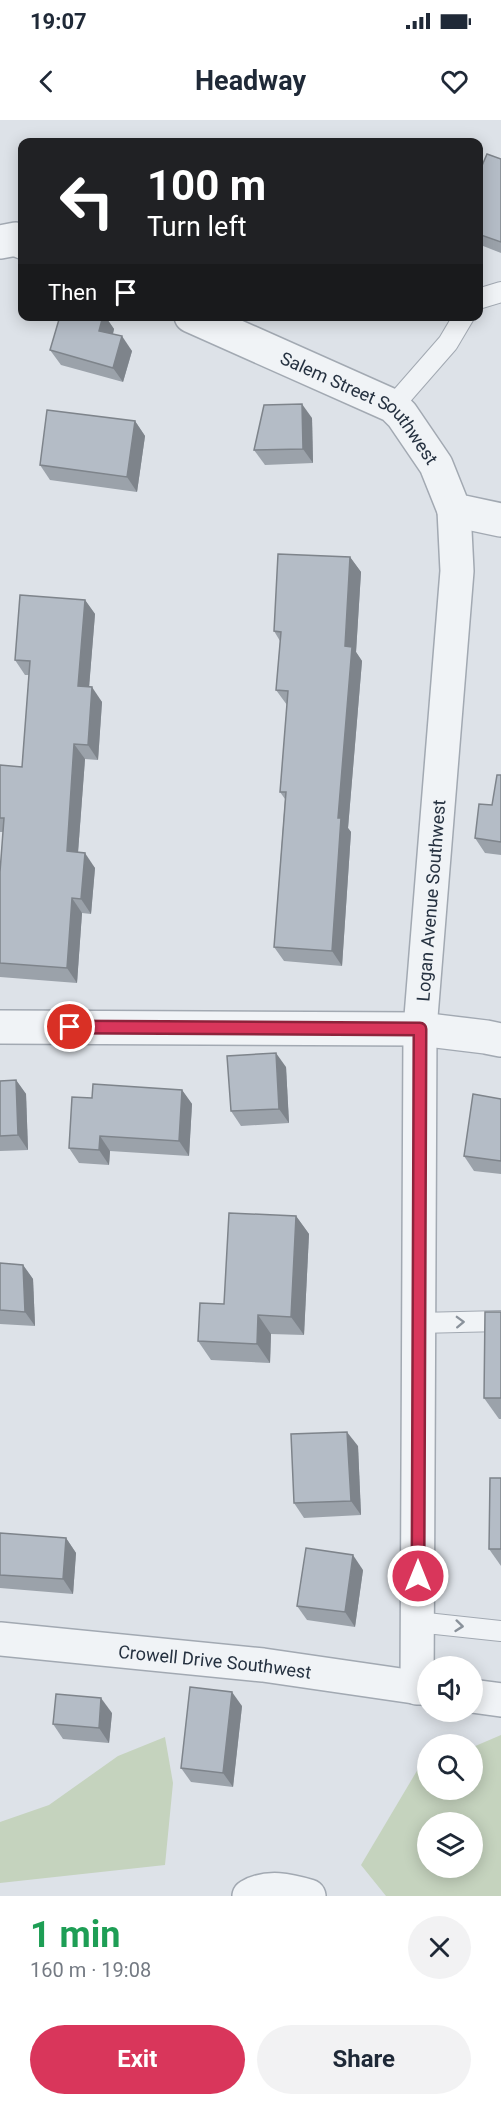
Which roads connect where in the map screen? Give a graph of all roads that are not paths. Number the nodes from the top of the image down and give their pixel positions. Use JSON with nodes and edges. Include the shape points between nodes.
{"nodes":[{"id":1,"x":18,"y":240,"type":"edge"},
{"id":2,"x":0,"y":242,"type":"edge"},
{"id":3,"x":501,"y":292,"type":"edge"},
{"id":4,"x":483,"y":298,"type":"edge"},
{"id":5,"x":202,"y":321,"type":"edge"},
{"id":6,"x":461,"y":321,"type":"edge"},
{"id":7,"x":393,"y":406,"type":"junction"},
{"id":8,"x":453,"y":510,"type":"junction"},
{"id":9,"x":501,"y":520,"type":"edge"},
{"id":10,"x":0,"y":1027,"type":"edge"},
{"id":11,"x":420,"y":1029,"type":"junction"},
{"id":12,"x":501,"y":1040,"type":"edge"},
{"id":13,"x":501,"y":1321,"type":"edge"},
{"id":14,"x":419,"y":1323,"type":"junction"},
{"id":15,"x":417,"y":1622,"type":"junction"},
{"id":16,"x":501,"y":1631,"type":"edge"},
{"id":17,"x":0,"y":1639,"type":"edge"},
{"id":18,"x":420,"y":1656,"type":"edge"},
{"id":19,"x":417,"y":1687,"type":"edge"},
{"id":20,"x":483,"y":1698,"type":"edge"},
{"id":21,"x":501,"y":1700,"type":"edge"},
{"id":22,"x":249,"y":1896,"type":"edge"},
{"id":23,"x":309,"y":1896,"type":"edge"}],
"edges":[{"from":1,"to":2,"type":"street"},
{"from":3,"to":4,"type":"lane"},
{"from":5,"to":7,"type":"street","name":"Salem Street Southwest"},
{"from":6,"to":7,"type":"lane","via":[[448,343]]},
{"from":7,"to":8,"type":"street","name":"Salem Street Southwest","via":[[436,465]]},
{"from":8,"to":9,"type":"street"},
{"from":8,"to":11,"type":"street","name":"Logan Avenue Southwest","via":[[456,571]]},
{"from":10,"to":11,"type":"street"},
{"from":11,"to":12,"type":"street"},
{"from":11,"to":14,"type":"street","name":"Logan Avenue Southwest"},
{"from":14,"to":13,"type":"lane","one_way":true},
{"from":14,"to":15,"type":"street","name":"Logan Avenue Southwest"},
{"from":15,"to":16,"type":"lane","one_way":true},
{"from":15,"to":18,"type":"street","name":"Logan Avenue Southwest"},
{"from":17,"to":19,"type":"street","name":"Crowell Drive Southwest","via":[[263,1665]]},
{"from":20,"to":21,"type":"street"},
{"from":22,"to":23,"type":"street","via":[[257,1891],[283,1889]]}]}
